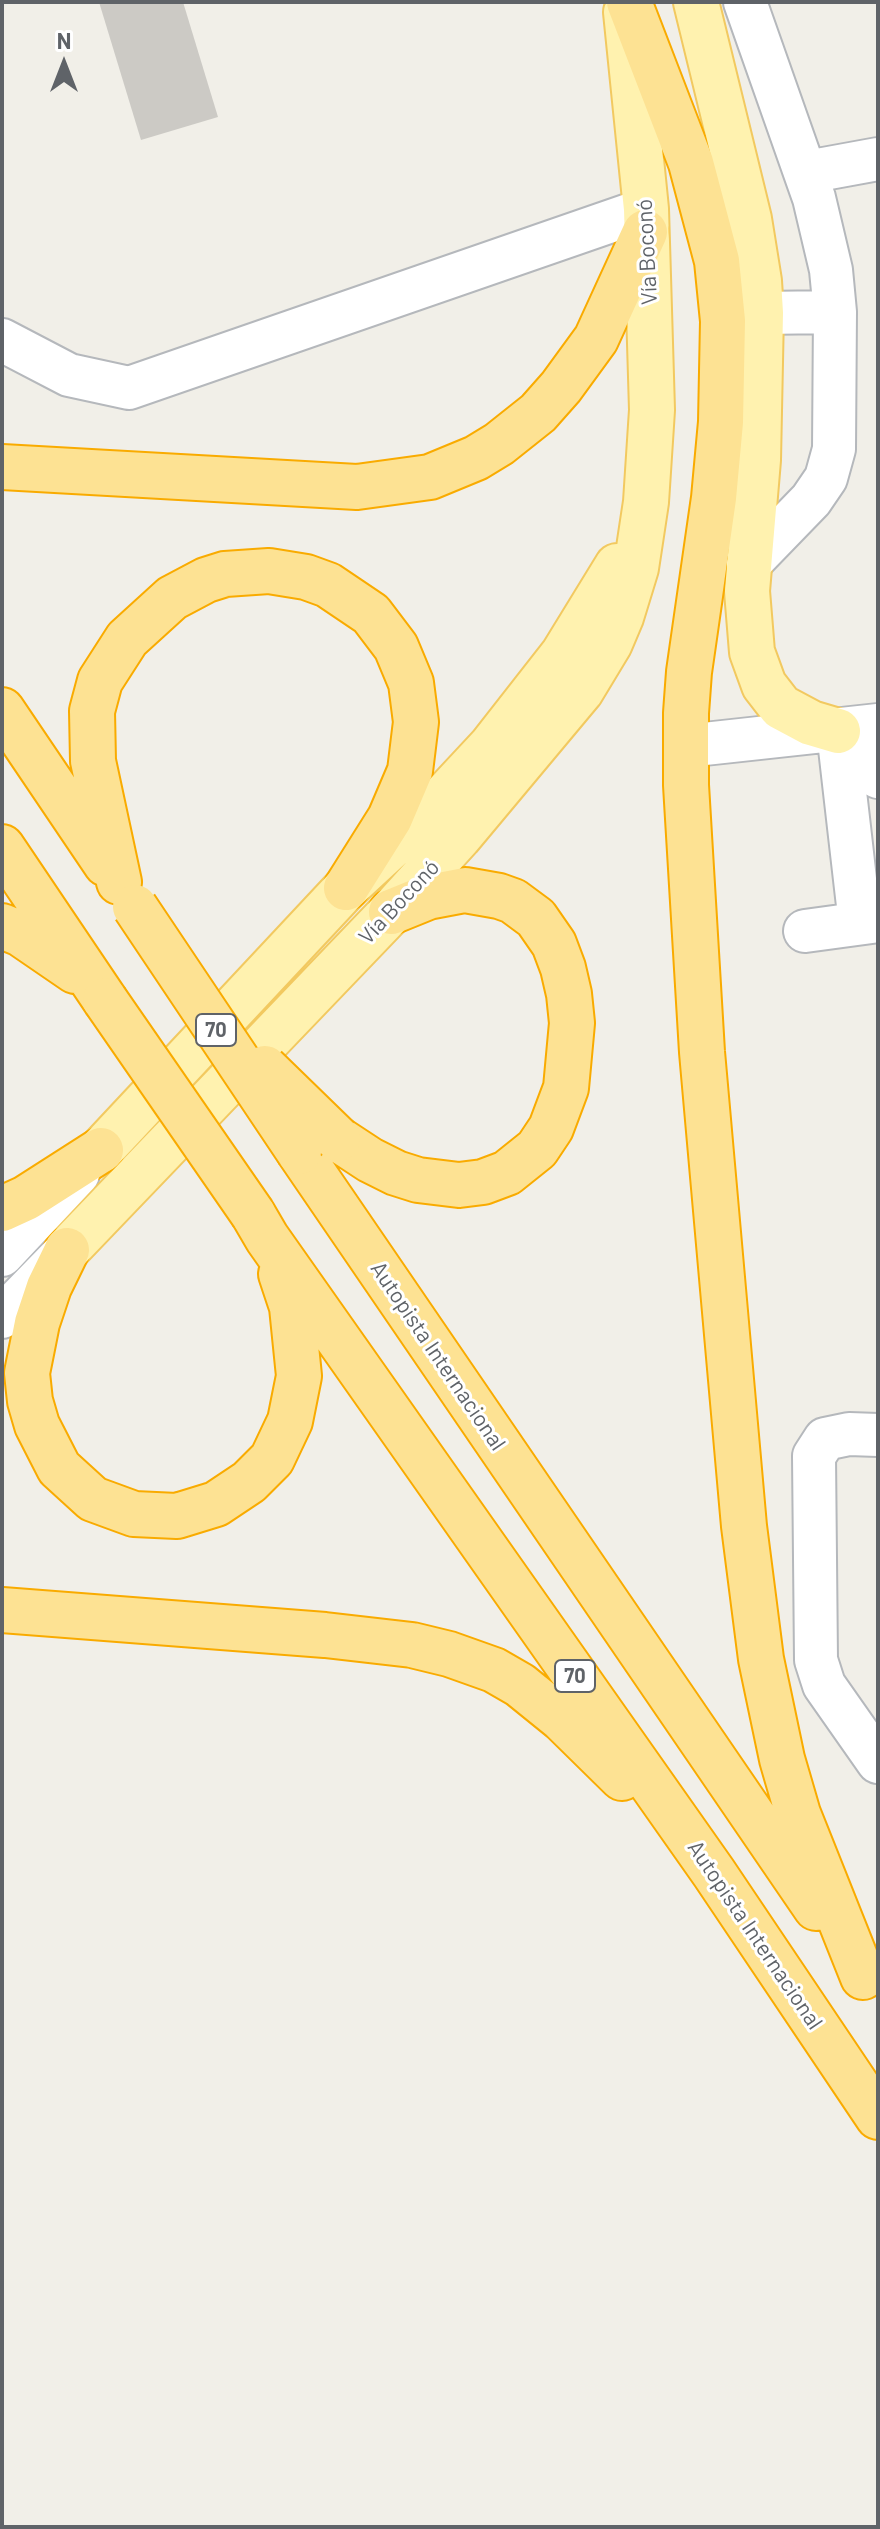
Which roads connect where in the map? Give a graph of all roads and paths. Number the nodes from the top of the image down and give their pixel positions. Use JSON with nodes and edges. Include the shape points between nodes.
{"nodes":[{"id":1,"x":627,"y":2,"type":"edge"},
{"id":2,"x":696,"y":2,"type":"edge"},
{"id":3,"x":745,"y":2,"type":"edge"},
{"id":4,"x":878,"y":159,"type":"edge"},
{"id":5,"x":807,"y":172,"type":"junction"},
{"id":6,"x":646,"y":220,"type":"junction"},
{"id":7,"x":835,"y":312,"type":"junction"},
{"id":8,"x":761,"y":313,"type":"junction"},
{"id":9,"x":2,"y":340,"type":"edge"},
{"id":10,"x":2,"y":467,"type":"edge"},
{"id":11,"x":646,"y":502,"type":"junction"},
{"id":12,"x":748,"y":565,"type":"junction"},
{"id":13,"x":2,"y":710,"type":"edge"},
{"id":14,"x":862,"y":727,"type":"edge"},
{"id":15,"x":686,"y":746,"type":"junction"},
{"id":16,"x":878,"y":777,"type":"edge"},
{"id":17,"x":2,"y":847,"type":"edge"},
{"id":18,"x":346,"y":888,"type":"junction"},
{"id":19,"x":127,"y":894,"type":"junction"},
{"id":20,"x":391,"y":912,"type":"junction"},
{"id":21,"x":869,"y":922,"type":"edge"},
{"id":22,"x":2,"y":926,"type":"edge"},
{"id":23,"x":805,"y":931,"type":"dead end"},
{"id":24,"x":98,"y":991,"type":"junction"},
{"id":25,"x":318,"y":1146,"type":"junction"},
{"id":26,"x":101,"y":1150,"type":"junction"},
{"id":27,"x":2,"y":1209,"type":"edge"},
{"id":28,"x":260,"y":1226,"type":"junction"},
{"id":29,"x":67,"y":1250,"type":"junction"},
{"id":30,"x":2,"y":1255,"type":"edge"},
{"id":31,"x":2,"y":1317,"type":"edge"},
{"id":32,"x":878,"y":1435,"type":"edge"},
{"id":33,"x":2,"y":1610,"type":"edge"},
{"id":34,"x":878,"y":1762,"type":"edge"},
{"id":35,"x":714,"y":1873,"type":"junction"},
{"id":36,"x":870,"y":1988,"type":"edge"},
{"id":37,"x":878,"y":2117,"type":"edge"}],
"edges":[{"from":1,"to":6,"type":"main road","name":"Vía Boconó"},
{"from":1,"to":15,"type":"highway","via":[[696,178],[717,261],[723,321],[721,422],[689,672]]},
{"from":2,"to":8,"type":"main road","via":[[749,219]]},
{"from":3,"to":5,"type":"street"},
{"from":4,"to":5,"type":"street"},
{"from":5,"to":7,"type":"street","via":[[831,270]]},
{"from":6,"to":9,"type":"street","via":[[129,388],[69,375]]},
{"from":6,"to":10,"type":"highway","via":[[596,339],[561,387],[499,444],[430,477],[357,487]]},
{"from":6,"to":11,"type":"main road","name":"Vía Boconó","via":[[652,410]]},
{"from":7,"to":8,"type":"street"},
{"from":7,"to":12,"type":"street","via":[[834,449],[826,478]]},
{"from":8,"to":12,"type":"main road","via":[[758,460]]},
{"from":11,"to":18,"type":"main road","name":"Vía Boconó","via":[[586,620],[522,709],[436,805]]},
{"from":11,"to":20,"type":"main road","name":"Vía Boconó","via":[[630,592],[581,691]]},
{"from":12,"to":14,"type":"main road","via":[[752,652],[764,685],[788,711],[811,723]]},
{"from":13,"to":19,"type":"highway","name":"Autopista Internacional","number":"70"},
{"from":14,"to":15,"type":"street"},
{"from":14,"to":16,"type":"street"},
{"from":14,"to":21,"type":"street"},
{"from":15,"to":36,"type":"highway","via":[[703,1067],[761,1659],[798,1814]]},
{"from":17,"to":24,"type":"highway","name":"Autopista Internacional","number":"70"},
{"from":18,"to":19,"type":"highway","via":[[390,818],[410,771],[416,722],[411,683],[396,647],[371,614],[306,577],[245,571],[206,580],[172,598],[127,639],[100,681],[92,711],[93,761]]},
{"from":18,"to":26,"type":"main road","name":"Vía Boconó"},
{"from":19,"to":25,"type":"highway","name":"Autopista Internacional","number":"70","bridge":true,"via":[[199,1005]]},
{"from":20,"to":25,"type":"highway","via":[[465,890],[513,901],[536,918],[554,944],[569,994],[566,1088],[537,1149],[507,1173],[483,1182],[418,1180]]},
{"from":20,"to":29,"type":"main road","name":"Vía Boconó"},
{"from":21,"to":23,"type":"street"},
{"from":22,"to":24,"type":"highway","via":[[21,934]]},
{"from":24,"to":28,"type":"highway","name":"Autopista Internacional","number":"70","bridge":true},
{"from":25,"to":36,"type":"highway","name":"Autopista Internacional","number":"70"},
{"from":26,"to":27,"type":"highway"},
{"from":26,"to":30,"type":"street"},
{"from":28,"to":29,"type":"highway","via":[[292,1307],[299,1376],[290,1421],[272,1459],[249,1482],[216,1504],[177,1516],[134,1514],[93,1499],[59,1468],[37,1425],[27,1373],[49,1287]]},
{"from":28,"to":35,"type":"highway","name":"Autopista Internacional","number":"70"},
{"from":29,"to":31,"type":"street"},
{"from":32,"to":34,"type":"street","via":[[825,1439],[814,1456],[816,1660],[824,1685]]},
{"from":33,"to":35,"type":"highway","via":[[337,1636],[412,1645],[478,1664],[549,1707]]},
{"from":35,"to":37,"type":"highway","name":"Autopista Internacional","number":"70"}]}
